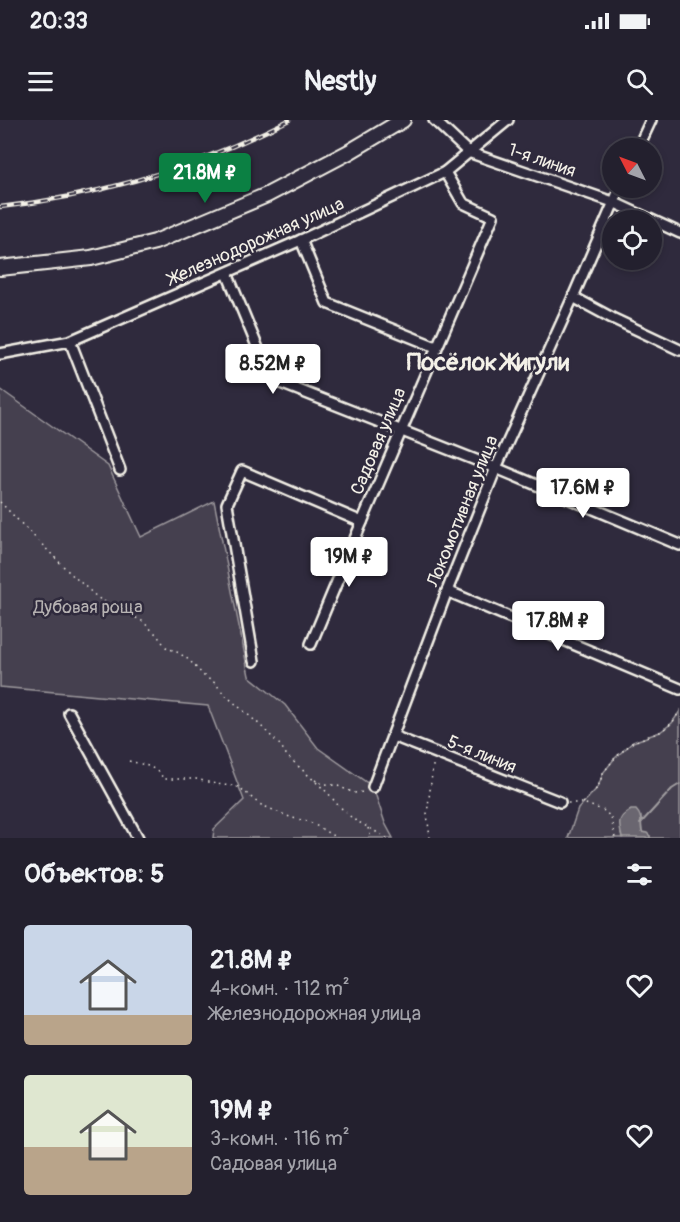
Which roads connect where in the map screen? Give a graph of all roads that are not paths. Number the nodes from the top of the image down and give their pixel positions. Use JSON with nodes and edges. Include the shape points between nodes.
{"nodes":[{"id":1,"x":403,"y":120,"type":"edge"},
{"id":2,"x":434,"y":120,"type":"edge"},
{"id":3,"x":508,"y":120,"type":"edge"},
{"id":4,"x":651,"y":120,"type":"edge"},
{"id":5,"x":643,"y":138,"type":"edge"},
{"id":6,"x":468,"y":153,"type":"junction"},
{"id":7,"x":445,"y":172,"type":"junction"},
{"id":8,"x":615,"y":198,"type":"edge"},
{"id":9,"x":613,"y":202,"type":"junction"},
{"id":10,"x":680,"y":233,"type":"edge"},
{"id":11,"x":301,"y":240,"type":"junction"},
{"id":12,"x":0,"y":268,"type":"edge"},
{"id":13,"x":227,"y":273,"type":"junction"},
{"id":14,"x":573,"y":297,"type":"junction"},
{"id":15,"x":70,"y":341,"type":"junction"},
{"id":16,"x":436,"y":347,"type":"junction"},
{"id":17,"x":680,"y":350,"type":"edge"},
{"id":18,"x":0,"y":354,"type":"edge"},
{"id":19,"x":401,"y":431,"type":"junction"},
{"id":20,"x":496,"y":468,"type":"junction"},
{"id":21,"x":120,"y":471,"type":"dead end"},
{"id":22,"x":362,"y":522,"type":"junction"},
{"id":23,"x":680,"y":545,"type":"edge"},
{"id":24,"x":447,"y":591,"type":"junction"},
{"id":25,"x":311,"y":644,"type":"dead end"},
{"id":26,"x":254,"y":661,"type":"dead end"},
{"id":27,"x":680,"y":689,"type":"edge"},
{"id":28,"x":69,"y":713,"type":"dead end"},
{"id":29,"x":393,"y":736,"type":"junction"},
{"id":30,"x":373,"y":788,"type":"road end"},
{"id":31,"x":560,"y":802,"type":"road end"},
{"id":32,"x":138,"y":838,"type":"edge"}],
"edges":[{"from":1,"to":12,"type":"street","via":[[267,195],[155,242],[91,258]]},
{"from":2,"to":6,"type":"street","name":"1-я линия"},
{"from":3,"to":6,"type":"street","name":"Железнодорожная улица"},
{"from":4,"to":5,"type":"street"},
{"from":6,"to":7,"type":"street","name":"Железнодорожная улица"},
{"from":6,"to":9,"type":"street","name":"1-я линия"},
{"from":7,"to":11,"type":"street","name":"Железнодорожная улица"},
{"from":7,"to":16,"type":"street","name":"Садовая улица","via":[[463,203],[493,217]]},
{"from":8,"to":9,"type":"street","name":"Локомотивная улица"},
{"from":9,"to":10,"type":"street","name":"1-я линия"},
{"from":9,"to":14,"type":"street","name":"Локомотивная улица"},
{"from":11,"to":13,"type":"street","name":"Железнодорожная улица"},
{"from":11,"to":16,"type":"street","via":[[327,303]]},
{"from":13,"to":15,"type":"street","name":"Железнодорожная улица"},
{"from":13,"to":19,"type":"street","via":[[264,363],[279,382]]},
{"from":14,"to":17,"type":"street"},
{"from":14,"to":20,"type":"street","name":"Локомотивная улица"},
{"from":15,"to":18,"type":"street","name":"Железнодорожная улица"},
{"from":15,"to":21,"type":"street"},
{"from":16,"to":19,"type":"street","name":"Садовая улица"},
{"from":19,"to":20,"type":"street"},
{"from":19,"to":22,"type":"street","name":"Садовая улица"},
{"from":20,"to":23,"type":"street"},
{"from":20,"to":24,"type":"street","name":"Локомотивная улица"},
{"from":22,"to":25,"type":"street","name":"Садовая улица"},
{"from":22,"to":26,"type":"street","via":[[242,471],[227,504]]},
{"from":24,"to":27,"type":"street"},
{"from":24,"to":29,"type":"street","name":"Локомотивная улица"},
{"from":28,"to":32,"type":"street"},
{"from":29,"to":30,"type":"street","name":"Локомотивная улица"},
{"from":29,"to":31,"type":"street","name":"5-я линия"}]}
